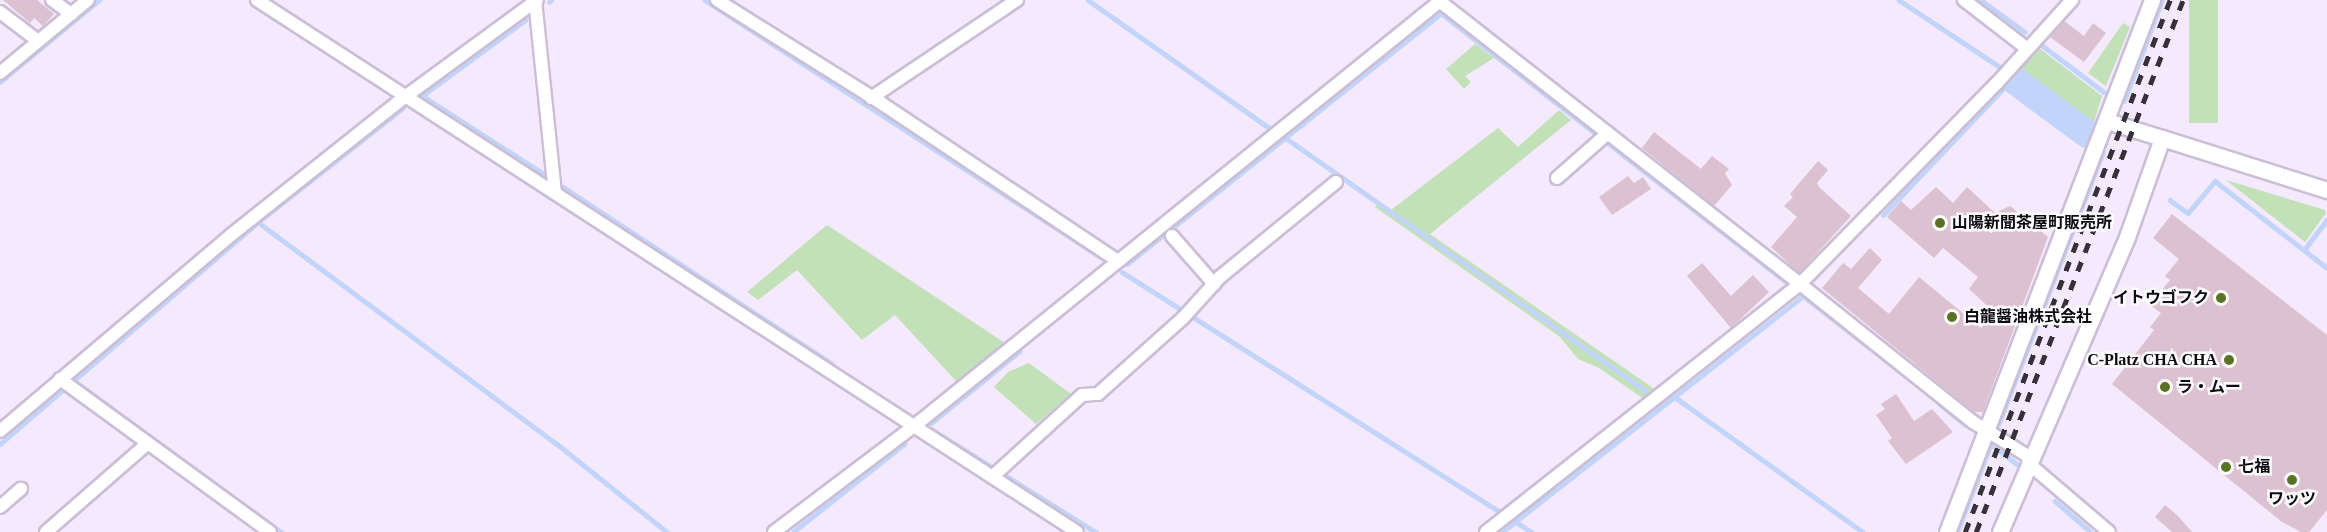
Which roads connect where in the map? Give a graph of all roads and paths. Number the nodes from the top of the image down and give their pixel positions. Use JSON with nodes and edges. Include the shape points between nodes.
{"nodes":[{"id":1,"x":52,"y":0,"type":"edge"},
{"id":2,"x":88,"y":0,"type":"edge"},
{"id":3,"x":257,"y":0,"type":"edge"},
{"id":4,"x":717,"y":0,"type":"edge"},
{"id":5,"x":1017,"y":0,"type":"edge"},
{"id":6,"x":1964,"y":0,"type":"edge"},
{"id":7,"x":2072,"y":0,"type":"edge"},
{"id":8,"x":2152,"y":0,"type":"edge"},
{"id":9,"x":536,"y":1,"type":"edge"},
{"id":10,"x":1439,"y":1,"type":"edge"},
{"id":11,"x":0,"y":12,"type":"edge"},
{"id":12,"x":71,"y":14,"type":"junction"},
{"id":13,"x":38,"y":41,"type":"junction"},
{"id":14,"x":2026,"y":48,"type":"junction"},
{"id":15,"x":0,"y":73,"type":"edge"},
{"id":16,"x":406,"y":96,"type":"junction"},
{"id":17,"x":871,"y":98,"type":"junction"},
{"id":18,"x":2107,"y":121,"type":"junction"},
{"id":19,"x":1604,"y":138,"type":"junction"},
{"id":20,"x":2162,"y":138,"type":"junction"},
{"id":21,"x":1557,"y":178,"type":"dead end"},
{"id":22,"x":1336,"y":182,"type":"dead end"},
{"id":23,"x":2327,"y":190,"type":"edge"},
{"id":24,"x":555,"y":193,"type":"junction"},
{"id":25,"x":1172,"y":236,"type":"dead end"},
{"id":26,"x":1118,"y":261,"type":"junction"},
{"id":27,"x":1214,"y":284,"type":"junction"},
{"id":28,"x":1800,"y":284,"type":"junction"},
{"id":29,"x":64,"y":382,"type":"junction"},
{"id":30,"x":913,"y":427,"type":"junction"},
{"id":31,"x":0,"y":431,"type":"edge"},
{"id":32,"x":1991,"y":433,"type":"junction"},
{"id":33,"x":148,"y":443,"type":"junction"},
{"id":34,"x":2030,"y":460,"type":"junction"},
{"id":35,"x":996,"y":472,"type":"junction"},
{"id":36,"x":21,"y":489,"type":"dead end"},
{"id":37,"x":0,"y":507,"type":"edge"},
{"id":38,"x":265,"y":531,"type":"edge"},
{"id":39,"x":46,"y":532,"type":"edge"},
{"id":40,"x":774,"y":532,"type":"edge"},
{"id":41,"x":1077,"y":532,"type":"edge"},
{"id":42,"x":1486,"y":532,"type":"edge"},
{"id":43,"x":1947,"y":532,"type":"edge"},
{"id":44,"x":2000,"y":532,"type":"edge"},
{"id":45,"x":2109,"y":532,"type":"edge"}],
"edges":[{"from":1,"to":12,"type":"street"},
{"from":2,"to":12,"type":"street"},
{"from":3,"to":16,"type":"street"},
{"from":4,"to":17,"type":"street"},
{"from":5,"to":17,"type":"street"},
{"from":6,"to":14,"type":"street"},
{"from":7,"to":14,"type":"street"},
{"from":8,"to":18,"type":"street"},
{"from":9,"to":16,"type":"street"},
{"from":9,"to":24,"type":"street"},
{"from":10,"to":19,"type":"street"},
{"from":10,"to":26,"type":"street"},
{"from":11,"to":13,"type":"street"},
{"from":12,"to":13,"type":"street"},
{"from":13,"to":15,"type":"street"},
{"from":14,"to":28,"type":"street","via":[[1997,83]]},
{"from":16,"to":24,"type":"street"},
{"from":16,"to":29,"type":"street","via":[[231,235]]},
{"from":17,"to":26,"type":"street"},
{"from":18,"to":20,"type":"street"},
{"from":18,"to":32,"type":"street"},
{"from":19,"to":21,"type":"street"},
{"from":19,"to":28,"type":"street"},
{"from":20,"to":23,"type":"street"},
{"from":20,"to":34,"type":"street","via":[[2127,237]]},
{"from":22,"to":27,"type":"street"},
{"from":24,"to":30,"type":"street"},
{"from":25,"to":27,"type":"street"},
{"from":26,"to":30,"type":"street"},
{"from":27,"to":35,"type":"street","via":[[1187,314],[1098,394],[1082,395]]},
{"from":28,"to":32,"type":"street"},
{"from":28,"to":42,"type":"street"},
{"from":29,"to":31,"type":"street"},
{"from":29,"to":33,"type":"street"},
{"from":30,"to":35,"type":"street"},
{"from":30,"to":40,"type":"street"},
{"from":32,"to":34,"type":"street"},
{"from":32,"to":43,"type":"street"},
{"from":33,"to":38,"type":"street"},
{"from":33,"to":39,"type":"street"},
{"from":34,"to":44,"type":"street"},
{"from":34,"to":45,"type":"street"},
{"from":35,"to":41,"type":"street"},
{"from":36,"to":37,"type":"street"}]}
